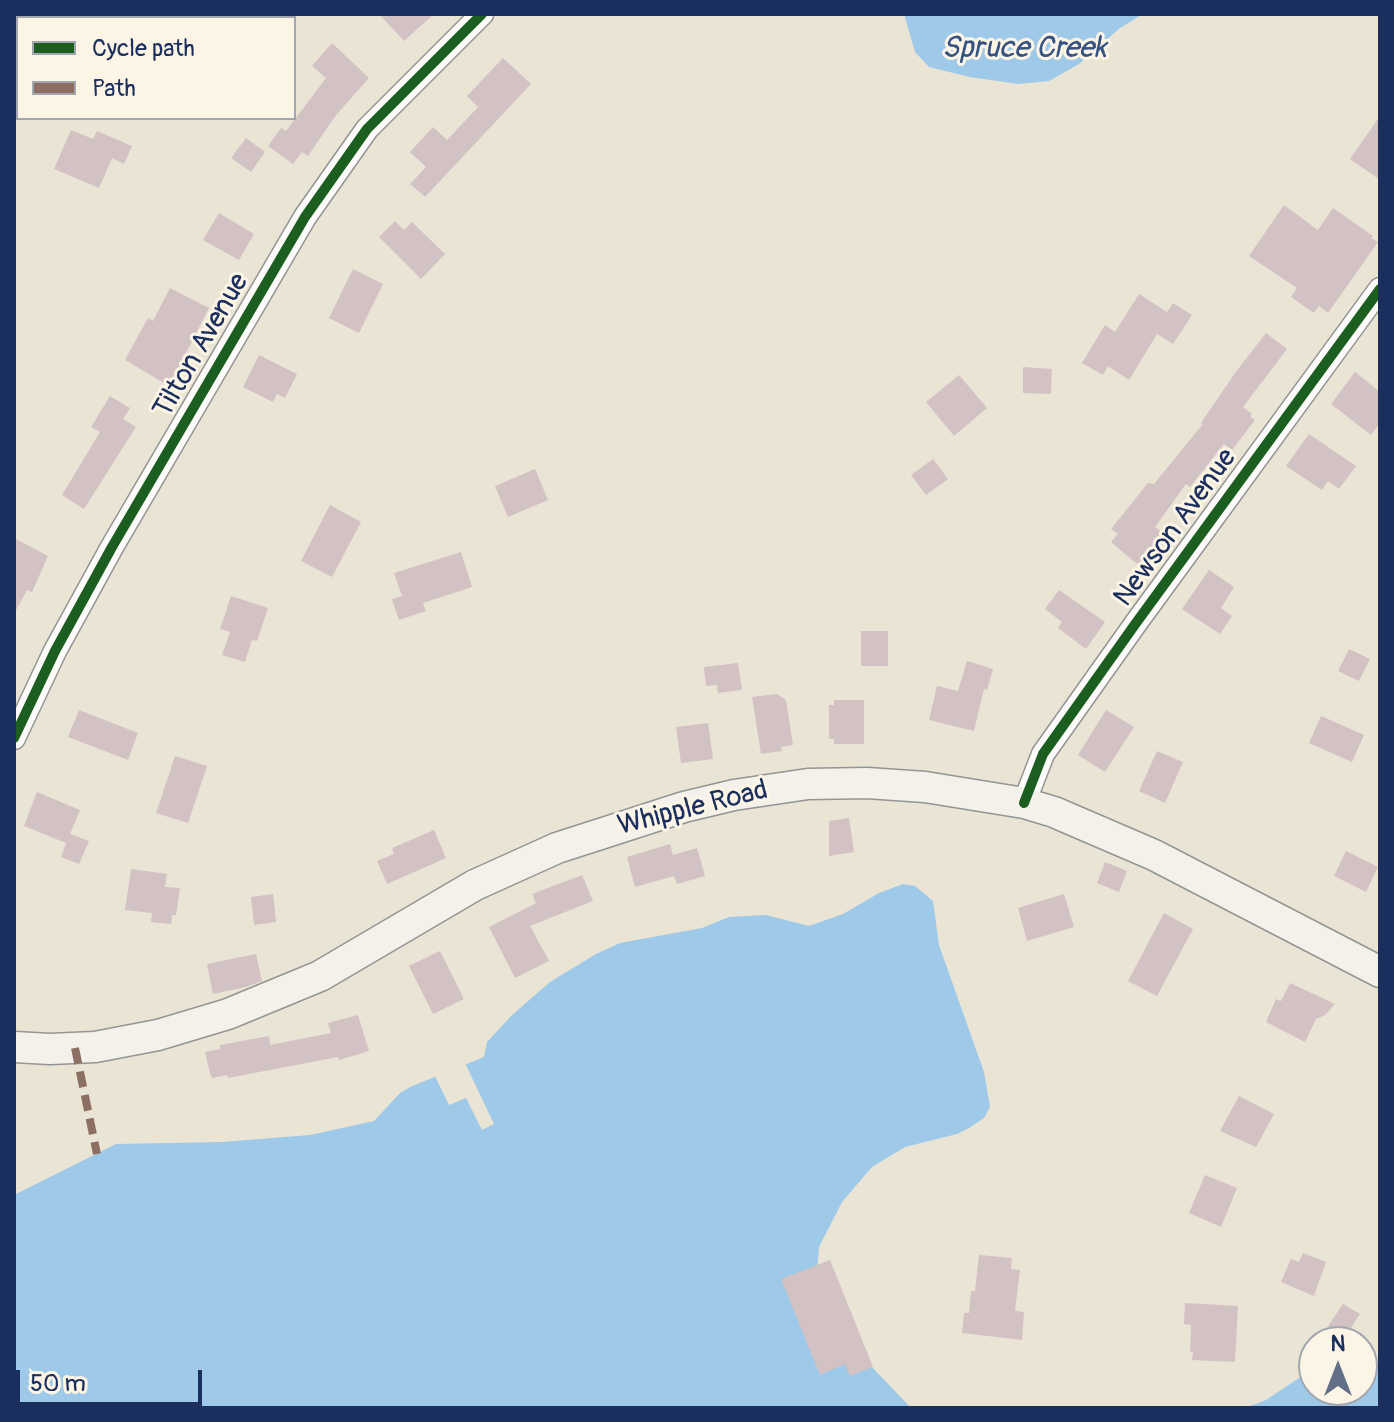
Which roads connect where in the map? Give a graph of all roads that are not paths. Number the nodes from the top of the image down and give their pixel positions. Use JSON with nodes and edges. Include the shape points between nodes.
{"nodes":[{"id":1,"x":482,"y":14,"type":"edge"},
{"id":2,"x":1380,"y":289,"type":"edge"},
{"id":3,"x":14,"y":738,"type":"edge"},
{"id":4,"x":1024,"y":803,"type":"junction"},
{"id":5,"x":1380,"y":972,"type":"edge"},
{"id":6,"x":14,"y":1047,"type":"edge"}],
"edges":[{"from":1,"to":3,"type":"street","name":"Tilton Avenue","via":[[367,129],[305,217],[106,557]]},
{"from":2,"to":4,"type":"street","name":"Newson Avenue","via":[[1043,754]]},
{"from":4,"to":5,"type":"main road","name":"Whipple Road","via":[[1154,855]]},
{"from":4,"to":6,"type":"main road","name":"Whipple Road","via":[[867,783],[779,787],[720,798],[557,848],[475,885],[320,976],[228,1014],[95,1047]]}]}
